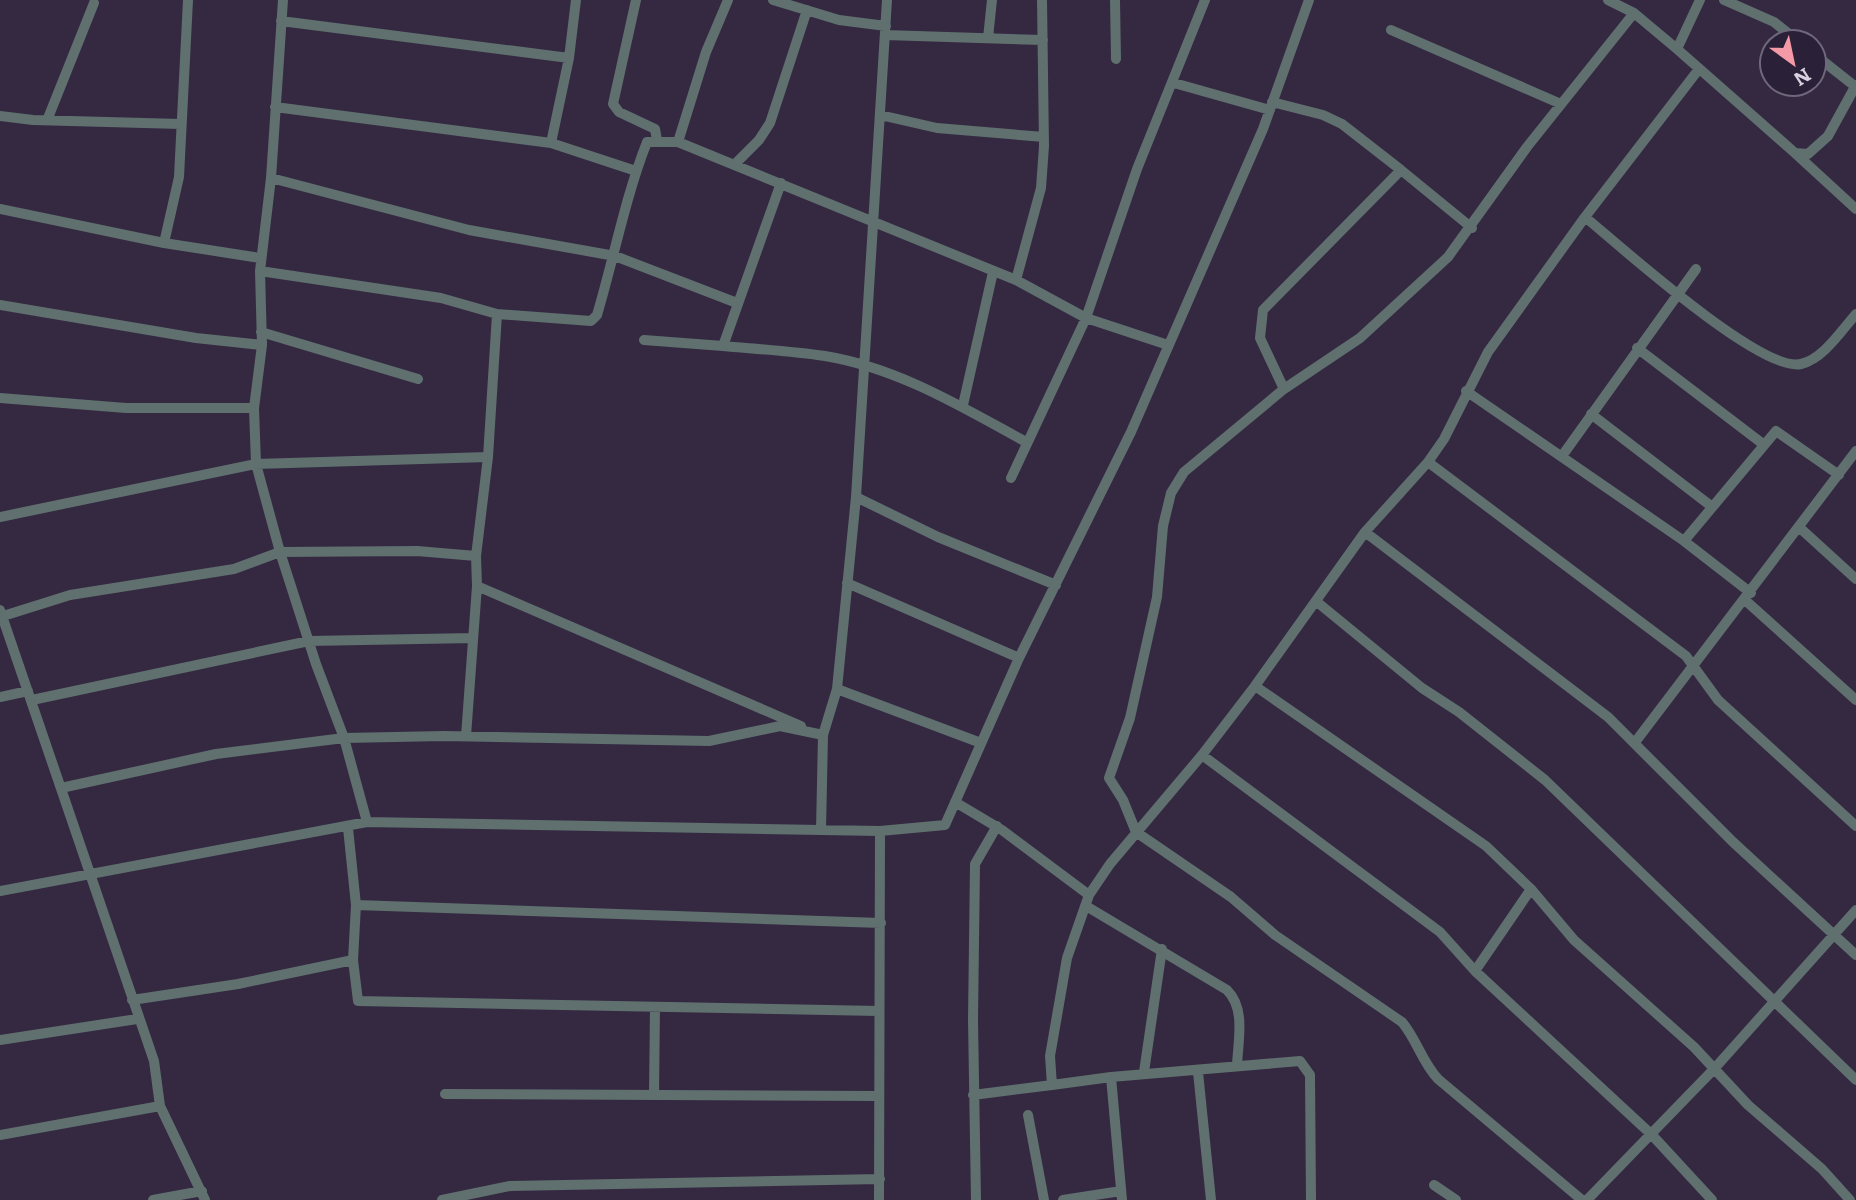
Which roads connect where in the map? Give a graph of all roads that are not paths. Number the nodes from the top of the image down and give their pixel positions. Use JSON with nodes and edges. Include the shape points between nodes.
{"nodes":[{"id":1,"x":188,"y":0,"type":"edge"},
{"id":2,"x":283,"y":0,"type":"edge"},
{"id":3,"x":576,"y":0,"type":"edge"},
{"id":4,"x":636,"y":0,"type":"edge"},
{"id":5,"x":728,"y":0,"type":"edge"},
{"id":6,"x":773,"y":0,"type":"edge"},
{"id":7,"x":887,"y":0,"type":"edge"},
{"id":8,"x":992,"y":0,"type":"edge"},
{"id":9,"x":1042,"y":0,"type":"edge"},
{"id":10,"x":1115,"y":0,"type":"edge"},
{"id":11,"x":1205,"y":0,"type":"edge"},
{"id":12,"x":1309,"y":0,"type":"edge"},
{"id":13,"x":1608,"y":0,"type":"edge"},
{"id":14,"x":1700,"y":0,"type":"edge"},
{"id":15,"x":1724,"y":0,"type":"edge"},
{"id":16,"x":94,"y":3,"type":"dead end"},
{"id":17,"x":807,"y":10,"type":"junction"},
{"id":18,"x":1634,"y":13,"type":"junction"},
{"id":19,"x":281,"y":21,"type":"junction"},
{"id":20,"x":1781,"y":28,"type":"edge"},
{"id":21,"x":1391,"y":30,"type":"dead end"},
{"id":22,"x":885,"y":31,"type":"junction"},
{"id":23,"x":988,"y":38,"type":"junction"},
{"id":24,"x":1043,"y":40,"type":"junction"},
{"id":25,"x":1677,"y":49,"type":"junction"},
{"id":26,"x":569,"y":58,"type":"junction"},
{"id":27,"x":1116,"y":59,"type":"dead end"},
{"id":28,"x":1828,"y":65,"type":"edge"},
{"id":29,"x":1699,"y":69,"type":"junction"},
{"id":30,"x":1174,"y":83,"type":"junction"},
{"id":31,"x":1856,"y":86,"type":"edge"},
{"id":32,"x":1561,"y":104,"type":"junction"},
{"id":33,"x":54,"y":106,"type":"junction"},
{"id":34,"x":1271,"y":106,"type":"junction"},
{"id":35,"x":275,"y":107,"type":"junction"},
{"id":36,"x":880,"y":114,"type":"junction"},
{"id":37,"x":0,"y":116,"type":"edge"},
{"id":38,"x":48,"y":118,"type":"junction"},
{"id":39,"x":62,"y":118,"type":"junction"},
{"id":40,"x":181,"y":124,"type":"junction"},
{"id":41,"x":1044,"y":137,"type":"junction"},
{"id":42,"x":657,"y":140,"type":"junction"},
{"id":43,"x":678,"y":142,"type":"junction"},
{"id":44,"x":551,"y":143,"type":"junction"},
{"id":45,"x":1795,"y":153,"type":"junction"},
{"id":46,"x":734,"y":165,"type":"junction"},
{"id":47,"x":1401,"y":170,"type":"junction"},
{"id":48,"x":636,"y":171,"type":"junction"},
{"id":49,"x":271,"y":177,"type":"junction"},
{"id":50,"x":781,"y":183,"type":"junction"},
{"id":51,"x":0,"y":209,"type":"edge"},
{"id":52,"x":1856,"y":209,"type":"edge"},
{"id":53,"x":1585,"y":217,"type":"junction"},
{"id":54,"x":873,"y":221,"type":"junction"},
{"id":55,"x":1472,"y":228,"type":"junction"},
{"id":56,"x":164,"y":243,"type":"junction"},
{"id":57,"x":615,"y":256,"type":"junction"},
{"id":58,"x":260,"y":258,"type":"junction"},
{"id":59,"x":1696,"y":269,"type":"dead end"},
{"id":60,"x":260,"y":271,"type":"junction"},
{"id":61,"x":993,"y":272,"type":"junction"},
{"id":62,"x":1016,"y":280,"type":"junction"},
{"id":63,"x":1676,"y":293,"type":"junction"},
{"id":64,"x":737,"y":303,"type":"junction"},
{"id":65,"x":0,"y":305,"type":"edge"},
{"id":66,"x":497,"y":314,"type":"junction"},
{"id":67,"x":1856,"y":314,"type":"edge"},
{"id":68,"x":1086,"y":318,"type":"junction"},
{"id":69,"x":261,"y":332,"type":"junction"},
{"id":70,"x":644,"y":340,"type":"dead end"},
{"id":71,"x":262,"y":345,"type":"junction"},
{"id":72,"x":1168,"y":345,"type":"junction"},
{"id":73,"x":723,"y":346,"type":"junction"},
{"id":74,"x":1637,"y":348,"type":"junction"},
{"id":75,"x":865,"y":367,"type":"junction"},
{"id":76,"x":418,"y":379,"type":"dead end"},
{"id":77,"x":1284,"y":389,"type":"junction"},
{"id":78,"x":1466,"y":391,"type":"junction"},
{"id":79,"x":0,"y":398,"type":"edge"},
{"id":80,"x":963,"y":405,"type":"junction"},
{"id":81,"x":254,"y":408,"type":"junction"},
{"id":82,"x":1591,"y":414,"type":"junction"},
{"id":83,"x":1026,"y":442,"type":"junction"},
{"id":84,"x":1763,"y":444,"type":"junction"},
{"id":85,"x":1562,"y":456,"type":"junction"},
{"id":86,"x":1855,"y":456,"type":"edge"},
{"id":87,"x":488,"y":457,"type":"junction"},
{"id":88,"x":1428,"y":462,"type":"junction"},
{"id":89,"x":256,"y":464,"type":"junction"},
{"id":90,"x":1839,"y":475,"type":"junction"},
{"id":91,"x":1011,"y":478,"type":"dead end"},
{"id":92,"x":856,"y":497,"type":"junction"},
{"id":93,"x":1711,"y":506,"type":"junction"},
{"id":94,"x":0,"y":517,"type":"edge"},
{"id":95,"x":1800,"y":528,"type":"junction"},
{"id":96,"x":1365,"y":532,"type":"junction"},
{"id":97,"x":1684,"y":541,"type":"junction"},
{"id":98,"x":280,"y":551,"type":"junction"},
{"id":99,"x":476,"y":556,"type":"junction"},
{"id":100,"x":1856,"y":579,"type":"edge"},
{"id":101,"x":847,"y":583,"type":"junction"},
{"id":102,"x":1056,"y":585,"type":"junction"},
{"id":103,"x":477,"y":586,"type":"junction"},
{"id":104,"x":1748,"y":596,"type":"junction"},
{"id":105,"x":1317,"y":602,"type":"junction"},
{"id":106,"x":1,"y":614,"type":"edge"},
{"id":107,"x":473,"y":638,"type":"junction"},
{"id":108,"x":309,"y":641,"type":"junction"},
{"id":109,"x":1019,"y":658,"type":"junction"},
{"id":110,"x":1694,"y":666,"type":"junction"},
{"id":111,"x":1255,"y":686,"type":"junction"},
{"id":112,"x":837,"y":689,"type":"junction"},
{"id":113,"x":30,"y":695,"type":"junction"},
{"id":114,"x":0,"y":697,"type":"edge"},
{"id":115,"x":1856,"y":700,"type":"edge"},
{"id":116,"x":466,"y":736,"type":"junction"},
{"id":117,"x":823,"y":736,"type":"junction"},
{"id":118,"x":344,"y":738,"type":"junction"},
{"id":119,"x":1636,"y":741,"type":"junction"},
{"id":120,"x":981,"y":743,"type":"junction"},
{"id":121,"x":1202,"y":755,"type":"junction"},
{"id":122,"x":61,"y":788,"type":"junction"},
{"id":123,"x":955,"y":802,"type":"junction"},
{"id":124,"x":367,"y":822,"type":"junction"},
{"id":125,"x":997,"y":826,"type":"junction"},
{"id":126,"x":1856,"y":826,"type":"edge"},
{"id":127,"x":348,"y":828,"type":"junction"},
{"id":128,"x":821,"y":830,"type":"junction"},
{"id":129,"x":880,"y":831,"type":"junction"},
{"id":130,"x":1136,"y":832,"type":"junction"},
{"id":131,"x":89,"y":874,"type":"junction"},
{"id":132,"x":1531,"y":889,"type":"junction"},
{"id":133,"x":0,"y":891,"type":"edge"},
{"id":134,"x":1088,"y":900,"type":"junction"},
{"id":135,"x":356,"y":905,"type":"junction"},
{"id":136,"x":1856,"y":909,"type":"edge"},
{"id":137,"x":881,"y":923,"type":"junction"},
{"id":138,"x":1833,"y":935,"type":"junction"},
{"id":139,"x":1162,"y":949,"type":"junction"},
{"id":140,"x":1856,"y":956,"type":"edge"},
{"id":141,"x":353,"y":960,"type":"junction"},
{"id":142,"x":1475,"y":971,"type":"junction"},
{"id":143,"x":132,"y":1000,"type":"junction"},
{"id":144,"x":1774,"y":1000,"type":"junction"},
{"id":145,"x":655,"y":1007,"type":"junction"},
{"id":146,"x":879,"y":1011,"type":"junction"},
{"id":147,"x":137,"y":1019,"type":"junction"},
{"id":148,"x":0,"y":1040,"type":"edge"},
{"id":149,"x":1237,"y":1066,"type":"junction"},
{"id":150,"x":1714,"y":1069,"type":"junction"},
{"id":151,"x":1143,"y":1072,"type":"junction"},
{"id":152,"x":1198,"y":1072,"type":"junction"},
{"id":153,"x":1111,"y":1077,"type":"junction"},
{"id":154,"x":1856,"y":1080,"type":"edge"},
{"id":155,"x":1052,"y":1085,"type":"junction"},
{"id":156,"x":444,"y":1094,"type":"dead end"},
{"id":157,"x":654,"y":1095,"type":"junction"},
{"id":158,"x":973,"y":1095,"type":"junction"},
{"id":159,"x":879,"y":1096,"type":"junction"},
{"id":160,"x":160,"y":1106,"type":"junction"},
{"id":161,"x":1028,"y":1115,"type":"dead end"},
{"id":162,"x":0,"y":1135,"type":"edge"},
{"id":163,"x":1652,"y":1135,"type":"junction"},
{"id":164,"x":880,"y":1179,"type":"junction"},
{"id":165,"x":1434,"y":1185,"type":"dead end"},
{"id":166,"x":1122,"y":1195,"type":"edge"},
{"id":167,"x":203,"y":1196,"type":"edge"},
{"id":168,"x":153,"y":1200,"type":"edge"},
{"id":169,"x":442,"y":1200,"type":"edge"},
{"id":170,"x":879,"y":1200,"type":"edge"},
{"id":171,"x":976,"y":1200,"type":"edge"},
{"id":172,"x":1044,"y":1200,"type":"edge"},
{"id":173,"x":1063,"y":1200,"type":"edge"},
{"id":174,"x":1211,"y":1200,"type":"edge"},
{"id":175,"x":1311,"y":1200,"type":"edge"},
{"id":176,"x":1456,"y":1200,"type":"edge"},
{"id":177,"x":1582,"y":1200,"type":"edge"},
{"id":178,"x":1587,"y":1200,"type":"edge"},
{"id":179,"x":1712,"y":1200,"type":"edge"},
{"id":180,"x":1853,"y":1200,"type":"edge"}],
"edges":[{"from":1,"to":40,"type":"street"},
{"from":2,"to":19,"type":"street"},
{"from":3,"to":26,"type":"street"},
{"from":4,"to":42,"type":"street","via":[[613,104],[655,129]]},
{"from":5,"to":43,"type":"street"},
{"from":6,"to":17,"type":"street"},
{"from":7,"to":22,"type":"street"},
{"from":8,"to":23,"type":"street"},
{"from":9,"to":24,"type":"street"},
{"from":10,"to":27,"type":"street"},
{"from":11,"to":30,"type":"street"},
{"from":12,"to":34,"type":"street"},
{"from":13,"to":18,"type":"street"},
{"from":14,"to":25,"type":"street"},
{"from":15,"to":20,"type":"street"},
{"from":16,"to":33,"type":"street"},
{"from":17,"to":22,"type":"street"},
{"from":17,"to":46,"type":"street","via":[[770,123]]},
{"from":18,"to":25,"type":"street"},
{"from":18,"to":32,"type":"street"},
{"from":19,"to":26,"type":"street"},
{"from":19,"to":35,"type":"street"},
{"from":21,"to":32,"type":"street"},
{"from":22,"to":23,"type":"street"},
{"from":22,"to":36,"type":"street"},
{"from":23,"to":24,"type":"street"},
{"from":24,"to":41,"type":"street"},
{"from":25,"to":29,"type":"street"},
{"from":26,"to":44,"type":"street"},
{"from":28,"to":31,"type":"street"},
{"from":29,"to":45,"type":"street"},
{"from":29,"to":53,"type":"street"},
{"from":30,"to":34,"type":"street"},
{"from":30,"to":68,"type":"street","via":[[1137,169]]},
{"from":31,"to":45,"type":"street","via":[[1828,136],[1808,154]]},
{"from":32,"to":55,"type":"street"},
{"from":33,"to":38,"type":"street"},
{"from":33,"to":39,"type":"street"},
{"from":34,"to":47,"type":"street","via":[[1323,115],[1342,124]]},
{"from":34,"to":72,"type":"street"},
{"from":35,"to":44,"type":"street"},
{"from":35,"to":49,"type":"street"},
{"from":36,"to":41,"type":"street","via":[[937,128]]},
{"from":36,"to":54,"type":"street"},
{"from":37,"to":38,"type":"street"},
{"from":38,"to":39,"type":"street"},
{"from":39,"to":40,"type":"street"},
{"from":40,"to":56,"type":"street","via":[[178,177]]},
{"from":41,"to":62,"type":"street","via":[[1041,188]]},
{"from":42,"to":43,"type":"street"},
{"from":42,"to":48,"type":"street","via":[[647,142]]},
{"from":43,"to":46,"type":"street"},
{"from":44,"to":48,"type":"street"},
{"from":45,"to":52,"type":"street"},
{"from":46,"to":50,"type":"street"},
{"from":47,"to":55,"type":"street"},
{"from":47,"to":77,"type":"street","via":[[1263,310],[1260,338]]},
{"from":48,"to":57,"type":"street"},
{"from":49,"to":57,"type":"street","via":[[469,230]]},
{"from":49,"to":58,"type":"street"},
{"from":50,"to":54,"type":"street"},
{"from":50,"to":64,"type":"street"},
{"from":51,"to":56,"type":"street"},
{"from":53,"to":63,"type":"street"},
{"from":53,"to":78,"type":"street","via":[[1488,352]]},
{"from":54,"to":61,"type":"street"},
{"from":54,"to":75,"type":"street"},
{"from":55,"to":77,"type":"street","via":[[1412,293],[1360,338]]},
{"from":56,"to":58,"type":"street"},
{"from":57,"to":64,"type":"street"},
{"from":57,"to":66,"type":"street","via":[[597,315],[591,321]]},
{"from":58,"to":60,"type":"street"},
{"from":59,"to":63,"type":"street"},
{"from":60,"to":66,"type":"street","via":[[441,298]]},
{"from":60,"to":69,"type":"street"},
{"from":61,"to":62,"type":"street"},
{"from":61,"to":80,"type":"street"},
{"from":62,"to":68,"type":"street"},
{"from":63,"to":67,"type":"street","via":[[1782,364],[1803,364],[1816,356]]},
{"from":63,"to":74,"type":"street"},
{"from":64,"to":73,"type":"street"},
{"from":65,"to":71,"type":"street"},
{"from":66,"to":87,"type":"street"},
{"from":68,"to":72,"type":"street"},
{"from":68,"to":83,"type":"street"},
{"from":69,"to":71,"type":"street"},
{"from":69,"to":76,"type":"street"},
{"from":70,"to":73,"type":"street"},
{"from":71,"to":81,"type":"street"},
{"from":72,"to":102,"type":"street"},
{"from":73,"to":75,"type":"street","via":[[826,356]]},
{"from":74,"to":82,"type":"street"},
{"from":74,"to":84,"type":"street"},
{"from":75,"to":80,"type":"street"},
{"from":75,"to":92,"type":"street"},
{"from":77,"to":130,"type":"street","via":[[1184,472],[1171,493],[1157,597],[1130,718],[1109,778]]},
{"from":78,"to":85,"type":"street"},
{"from":78,"to":88,"type":"street"},
{"from":79,"to":81,"type":"street","via":[[126,408]]},
{"from":80,"to":83,"type":"street"},
{"from":81,"to":89,"type":"street"},
{"from":82,"to":85,"type":"street"},
{"from":82,"to":93,"type":"street"},
{"from":83,"to":91,"type":"street"},
{"from":84,"to":90,"type":"street","via":[[1780,430]]},
{"from":84,"to":93,"type":"street"},
{"from":85,"to":97,"type":"street"},
{"from":86,"to":90,"type":"street"},
{"from":87,"to":89,"type":"street"},
{"from":87,"to":99,"type":"street"},
{"from":88,"to":96,"type":"street"},
{"from":88,"to":110,"type":"street"},
{"from":89,"to":94,"type":"street"},
{"from":89,"to":98,"type":"street"},
{"from":90,"to":95,"type":"street"},
{"from":92,"to":101,"type":"street"},
{"from":92,"to":102,"type":"street","via":[[938,537]]},
{"from":93,"to":97,"type":"street"},
{"from":95,"to":100,"type":"street"},
{"from":95,"to":104,"type":"street"},
{"from":96,"to":105,"type":"street"},
{"from":96,"to":119,"type":"street"},
{"from":97,"to":104,"type":"street"},
{"from":98,"to":99,"type":"street"},
{"from":98,"to":106,"type":"street","via":[[234,569],[70,596]]},
{"from":98,"to":108,"type":"street"},
{"from":99,"to":103,"type":"street"},
{"from":101,"to":109,"type":"street"},
{"from":101,"to":112,"type":"street"},
{"from":102,"to":109,"type":"street"},
{"from":103,"to":107,"type":"street"},
{"from":103,"to":117,"type":"street"},
{"from":104,"to":110,"type":"street"},
{"from":104,"to":115,"type":"street"},
{"from":105,"to":111,"type":"street"},
{"from":105,"to":144,"type":"street","via":[[1545,780]]},
{"from":106,"to":113,"type":"street"},
{"from":107,"to":108,"type":"street"},
{"from":107,"to":116,"type":"street"},
{"from":108,"to":113,"type":"street"},
{"from":108,"to":118,"type":"street"},
{"from":109,"to":120,"type":"street"},
{"from":110,"to":119,"type":"street"},
{"from":110,"to":126,"type":"street","via":[[1718,700]]},
{"from":111,"to":121,"type":"street"},
{"from":111,"to":132,"type":"street","via":[[1486,846]]},
{"from":112,"to":117,"type":"street"},
{"from":112,"to":120,"type":"street"},
{"from":113,"to":114,"type":"street"},
{"from":113,"to":122,"type":"street"},
{"from":116,"to":117,"type":"street","via":[[709,741],[780,726]]},
{"from":116,"to":118,"type":"street"},
{"from":117,"to":128,"type":"street"},
{"from":118,"to":122,"type":"street","via":[[216,754]]},
{"from":118,"to":124,"type":"street"},
{"from":119,"to":138,"type":"street","via":[[1733,842]]},
{"from":120,"to":123,"type":"street"},
{"from":121,"to":130,"type":"street"},
{"from":121,"to":142,"type":"street","via":[[1396,897],[1440,932]]},
{"from":122,"to":131,"type":"street"},
{"from":123,"to":125,"type":"street"},
{"from":123,"to":129,"type":"street","via":[[945,825]]},
{"from":124,"to":127,"type":"street"},
{"from":124,"to":128,"type":"street"},
{"from":125,"to":134,"type":"street"},
{"from":125,"to":158,"type":"street","via":[[975,864]]},
{"from":127,"to":131,"type":"street"},
{"from":127,"to":135,"type":"street"},
{"from":128,"to":129,"type":"street"},
{"from":129,"to":137,"type":"street"},
{"from":130,"to":134,"type":"street"},
{"from":130,"to":177,"type":"street","via":[[1402,1022],[1438,1080]]},
{"from":131,"to":133,"type":"street"},
{"from":131,"to":143,"type":"street"},
{"from":132,"to":142,"type":"street"},
{"from":132,"to":150,"type":"street","via":[[1567,934]]},
{"from":134,"to":139,"type":"street"},
{"from":134,"to":155,"type":"street","via":[[1067,958],[1051,1056]]},
{"from":135,"to":137,"type":"street"},
{"from":135,"to":141,"type":"street"},
{"from":136,"to":138,"type":"street"},
{"from":137,"to":146,"type":"street"},
{"from":138,"to":140,"type":"street"},
{"from":138,"to":144,"type":"street"},
{"from":139,"to":149,"type":"street","via":[[1236,999],[1240,1009]]},
{"from":139,"to":151,"type":"street"},
{"from":141,"to":143,"type":"street"},
{"from":141,"to":145,"type":"street","via":[[358,1002]]},
{"from":142,"to":163,"type":"street"},
{"from":143,"to":147,"type":"street"},
{"from":144,"to":150,"type":"street"},
{"from":144,"to":154,"type":"street"},
{"from":145,"to":146,"type":"street"},
{"from":145,"to":157,"type":"street"},
{"from":146,"to":159,"type":"street"},
{"from":147,"to":148,"type":"street"},
{"from":147,"to":160,"type":"street","via":[[154,1061]]},
{"from":149,"to":152,"type":"street"},
{"from":149,"to":175,"type":"street","via":[[1300,1061],[1308,1069]]},
{"from":150,"to":163,"type":"street"},
{"from":150,"to":180,"type":"street"},
{"from":151,"to":152,"type":"street"},
{"from":151,"to":153,"type":"street"},
{"from":152,"to":174,"type":"street"},
{"from":153,"to":155,"type":"street"},
{"from":153,"to":166,"type":"street"},
{"from":155,"to":158,"type":"street"},
{"from":156,"to":157,"type":"street"},
{"from":157,"to":159,"type":"street"},
{"from":158,"to":171,"type":"street"},
{"from":159,"to":164,"type":"street"},
{"from":160,"to":162,"type":"street"},
{"from":160,"to":167,"type":"street"},
{"from":161,"to":172,"type":"street"},
{"from":163,"to":178,"type":"street"},
{"from":163,"to":179,"type":"street"},
{"from":164,"to":169,"type":"street","via":[[510,1186]]},
{"from":164,"to":170,"type":"street"},
{"from":165,"to":176,"type":"street"},
{"from":166,"to":173,"type":"street"},
{"from":167,"to":168,"type":"street"}]}
